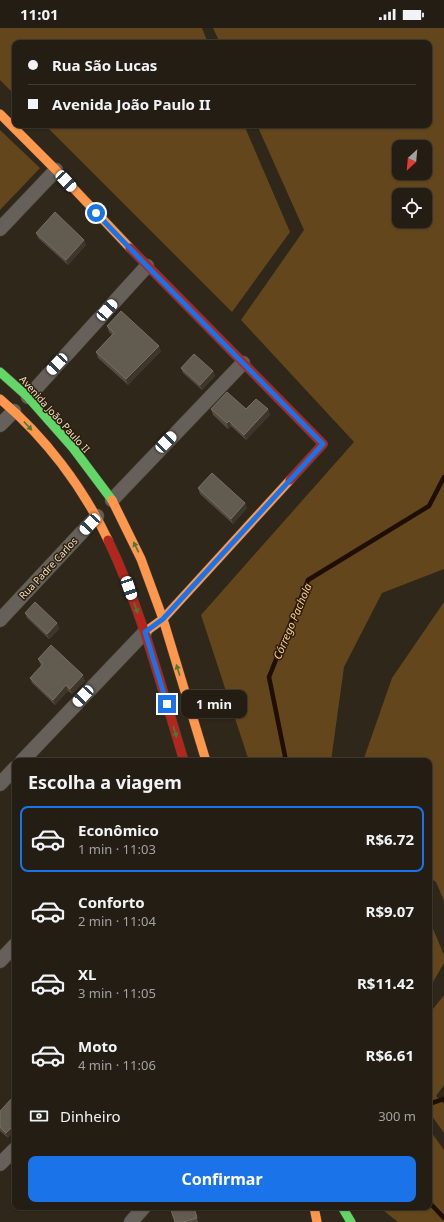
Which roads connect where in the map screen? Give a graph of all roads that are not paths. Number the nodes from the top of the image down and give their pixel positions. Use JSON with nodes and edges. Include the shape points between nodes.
{"nodes":[{"id":1,"x":0,"y":114,"type":"edge"},
{"id":2,"x":12,"y":126,"type":"edge"},
{"id":3,"x":14,"y":128,"type":"edge"},
{"id":4,"x":56,"y":170,"type":"junction"},
{"id":5,"x":0,"y":229,"type":"edge"},
{"id":6,"x":147,"y":266,"type":"junction"},
{"id":7,"x":243,"y":363,"type":"junction"},
{"id":8,"x":0,"y":372,"type":"edge"},
{"id":9,"x":0,"y":398,"type":"edge"},
{"id":10,"x":21,"y":404,"type":"junction"},
{"id":11,"x":0,"y":425,"type":"edge"},
{"id":12,"x":112,"y":500,"type":"junction"},
{"id":13,"x":97,"y":516,"type":"junction"},
{"id":14,"x":163,"y":619,"type":"junction"},
{"id":15,"x":0,"y":620,"type":"edge"},
{"id":16,"x":145,"y":632,"type":"junction"},
{"id":17,"x":25,"y":758,"type":"edge"},
{"id":18,"x":183,"y":758,"type":"edge"},
{"id":19,"x":205,"y":758,"type":"edge"},
{"id":20,"x":12,"y":948,"type":"edge"},
{"id":21,"x":0,"y":960,"type":"edge"},
{"id":22,"x":12,"y":1151,"type":"edge"},
{"id":23,"x":0,"y":1164,"type":"edge"},
{"id":24,"x":141,"y":1210,"type":"edge"},
{"id":25,"x":315,"y":1210,"type":"edge"},
{"id":26,"x":344,"y":1210,"type":"edge"},
{"id":27,"x":130,"y":1222,"type":"edge"},
{"id":28,"x":317,"y":1222,"type":"edge"},
{"id":29,"x":351,"y":1222,"type":"edge"}],
"edges":[{"from":1,"to":2,"type":"street"},
{"from":3,"to":4,"type":"street"},
{"from":4,"to":5,"type":"street"},
{"from":4,"to":6,"type":"street"},
{"from":6,"to":7,"type":"street"},
{"from":6,"to":10,"type":"street"},
{"from":7,"to":12,"type":"street"},
{"from":7,"to":14,"type":"street","via":[[323,444]]},
{"from":8,"to":10,"type":"street","name":"Avenida João Paulo II"},
{"from":9,"to":10,"type":"street","name":"Avenida João Paulo II"},
{"from":10,"to":11,"type":"street"},
{"from":10,"to":12,"type":"street","name":"Avenida João Paulo II","via":[[73,448]]},
{"from":10,"to":13,"type":"street","name":"Avenida João Paulo II","one_way":true},
{"from":14,"to":12,"type":"street","name":"Avenida João Paulo II","one_way":true,"via":[[142,559]]},
{"from":13,"to":15,"type":"street","name":"Rua Padre Carlos"},
{"from":13,"to":16,"type":"street","name":"Avenida João Paulo II","one_way":true,"via":[[124,573]]},
{"from":14,"to":16,"type":"street"},
{"from":19,"to":14,"type":"street","name":"Avenida João Paulo II","one_way":true},
{"from":16,"to":17,"type":"street"},
{"from":16,"to":18,"type":"street","name":"Avenida João Paulo II","one_way":true},
{"from":20,"to":21,"type":"street"},
{"from":22,"to":23,"type":"street"},
{"from":24,"to":27,"type":"street"},
{"from":25,"to":28,"type":"street"},
{"from":26,"to":29,"type":"street"}]}
